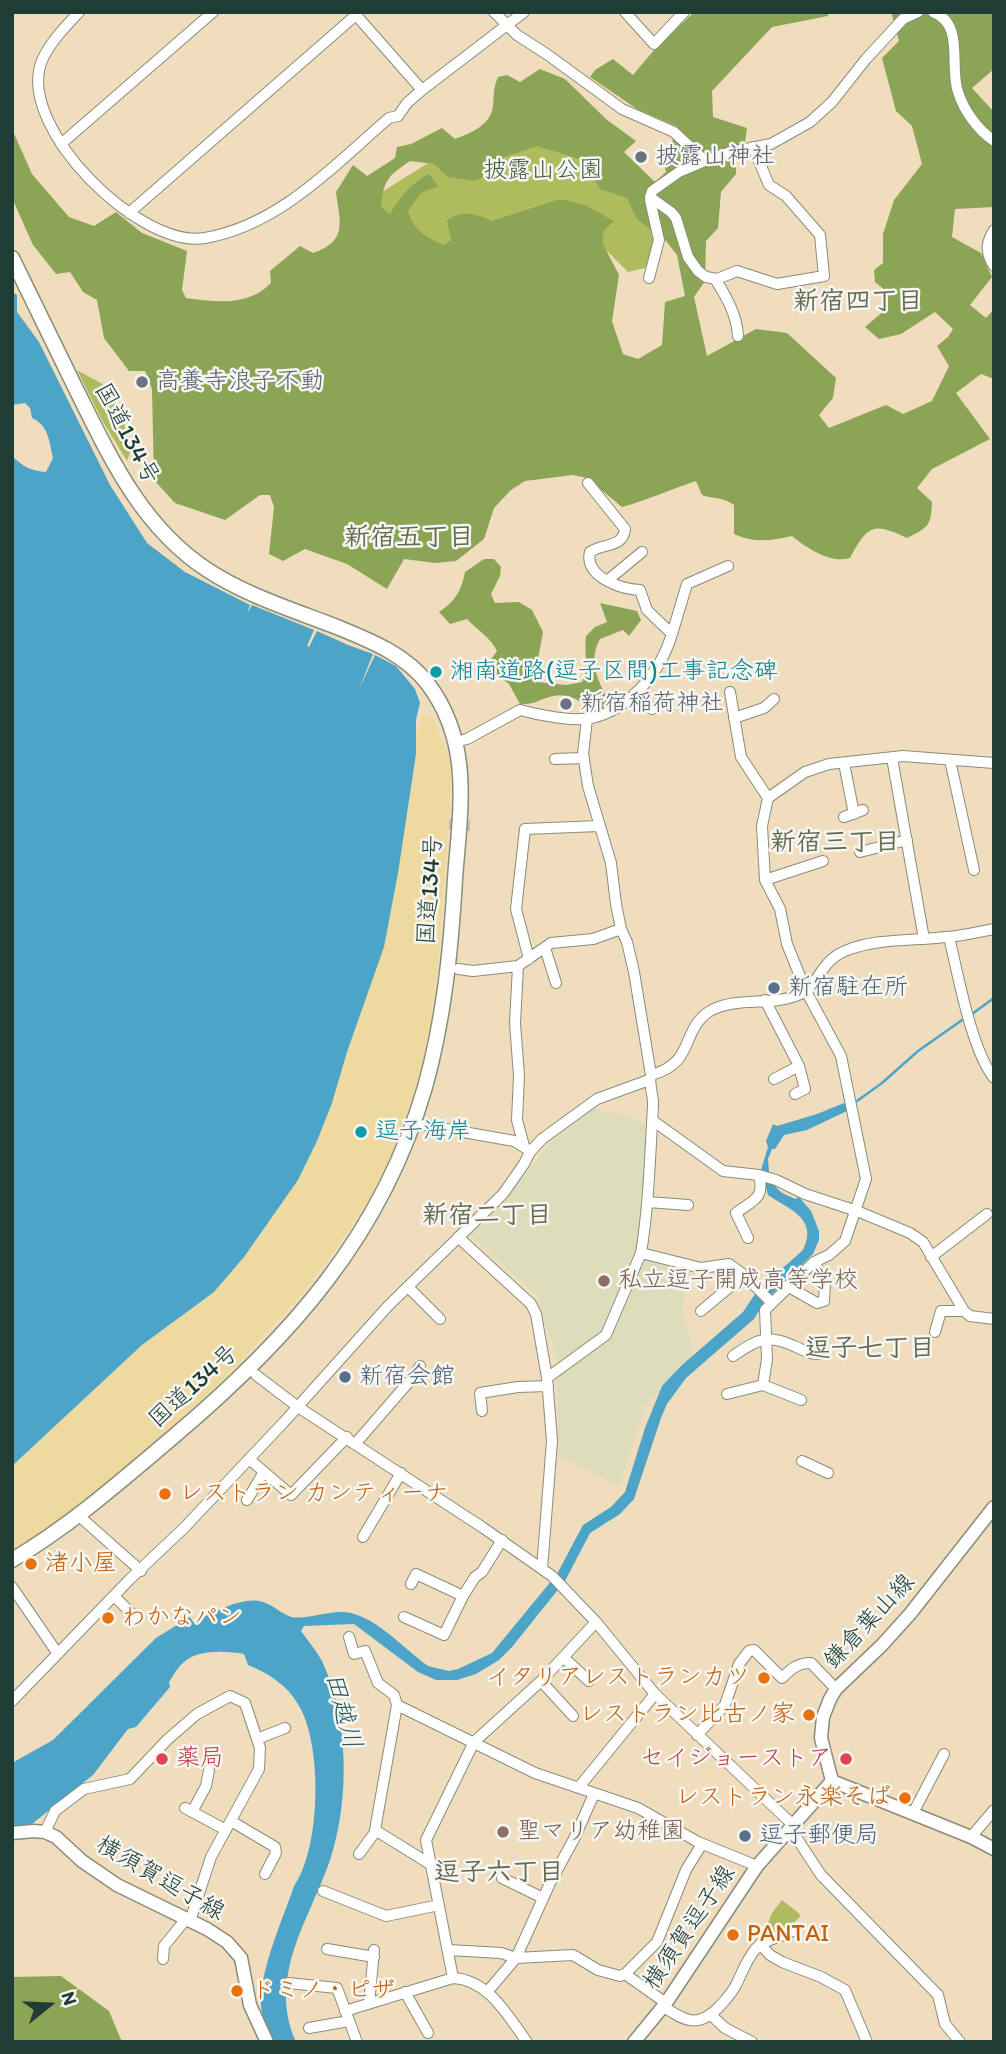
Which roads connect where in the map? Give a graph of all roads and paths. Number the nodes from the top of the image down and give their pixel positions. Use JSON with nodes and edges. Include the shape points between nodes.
{"nodes":[{"id":1,"x":79,"y":12,"type":"edge"},
{"id":2,"x":213,"y":12,"type":"edge"},
{"id":3,"x":494,"y":12,"type":"edge"},
{"id":4,"x":524,"y":12,"type":"edge"},
{"id":5,"x":625,"y":12,"type":"edge"},
{"id":6,"x":684,"y":12,"type":"edge"},
{"id":7,"x":918,"y":12,"type":"edge"},
{"id":8,"x":933,"y":12,"type":"edge"},
{"id":9,"x":508,"y":27,"type":"junction"},
{"id":10,"x":422,"y":90,"type":"junction"},
{"id":11,"x":994,"y":141,"type":"edge"},
{"id":12,"x":61,"y":144,"type":"junction"},
{"id":13,"x":753,"y":148,"type":"junction"},
{"id":14,"x":705,"y":161,"type":"junction"},
{"id":15,"x":650,"y":197,"type":"junction"},
{"id":16,"x":129,"y":214,"type":"junction"},
{"id":17,"x":994,"y":230,"type":"edge"},
{"id":18,"x":12,"y":258,"type":"edge"},
{"id":19,"x":993,"y":261,"type":"edge"},
{"id":20,"x":649,"y":278,"type":"dead end"},
{"id":21,"x":715,"y":279,"type":"junction"},
{"id":22,"x":738,"y":336,"type":"dead end"},
{"id":23,"x":587,"y":483,"type":"dead end"},
{"id":24,"x":642,"y":552,"type":"dead end"},
{"id":25,"x":728,"y":566,"type":"dead end"},
{"id":26,"x":608,"y":580,"type":"junction"},
{"id":27,"x":672,"y":634,"type":"junction"},
{"id":28,"x":730,"y":692,"type":"dead end"},
{"id":29,"x":635,"y":693,"type":"junction"},
{"id":30,"x":774,"y":699,"type":"dead end"},
{"id":31,"x":652,"y":709,"type":"dead end"},
{"id":32,"x":734,"y":718,"type":"junction"},
{"id":33,"x":587,"y":719,"type":"junction"},
{"id":34,"x":463,"y":740,"type":"dead end"},
{"id":35,"x":584,"y":758,"type":"junction"},
{"id":36,"x":892,"y":758,"type":"junction"},
{"id":37,"x":555,"y":760,"type":"dead end"},
{"id":38,"x":950,"y":760,"type":"junction"},
{"id":39,"x":844,"y":763,"type":"junction"},
{"id":40,"x":994,"y":764,"type":"edge"},
{"id":41,"x":768,"y":798,"type":"junction"},
{"id":42,"x":854,"y":814,"type":"dead end"},
{"id":43,"x":598,"y":826,"type":"junction"},
{"id":44,"x":907,"y":840,"type":"junction"},
{"id":45,"x":860,"y":852,"type":"dead end"},
{"id":46,"x":823,"y":861,"type":"dead end"},
{"id":47,"x":974,"y":870,"type":"dead end"},
{"id":48,"x":765,"y":880,"type":"junction"},
{"id":49,"x":621,"y":929,"type":"junction"},
{"id":50,"x":994,"y":929,"type":"edge"},
{"id":51,"x":949,"y":937,"type":"junction"},
{"id":52,"x":925,"y":939,"type":"junction"},
{"id":53,"x":545,"y":948,"type":"junction"},
{"id":54,"x":529,"y":959,"type":"junction"},
{"id":55,"x":518,"y":967,"type":"junction"},
{"id":56,"x":458,"y":969,"type":"dead end"},
{"id":57,"x":556,"y":983,"type":"dead end"},
{"id":58,"x":806,"y":991,"type":"junction"},
{"id":59,"x":765,"y":1000,"type":"junction"},
{"id":60,"x":799,"y":1066,"type":"junction"},
{"id":61,"x":650,"y":1077,"type":"junction"},
{"id":62,"x":994,"y":1078,"type":"edge"},
{"id":63,"x":774,"y":1079,"type":"dead end"},
{"id":64,"x":795,"y":1094,"type":"dead end"},
{"id":65,"x":652,"y":1120,"type":"junction"},
{"id":66,"x":424,"y":1125,"type":"dead end"},
{"id":67,"x":527,"y":1149,"type":"junction"},
{"id":68,"x":761,"y":1176,"type":"junction"},
{"id":69,"x":648,"y":1202,"type":"junction"},
{"id":70,"x":688,"y":1205,"type":"dead end"},
{"id":71,"x":856,"y":1210,"type":"junction"},
{"id":72,"x":987,"y":1214,"type":"dead end"},
{"id":73,"x":458,"y":1237,"type":"junction"},
{"id":74,"x":748,"y":1238,"type":"dead end"},
{"id":75,"x":641,"y":1252,"type":"junction"},
{"id":76,"x":932,"y":1256,"type":"junction"},
{"id":77,"x":814,"y":1262,"type":"junction"},
{"id":78,"x":744,"y":1275,"type":"junction"},
{"id":79,"x":787,"y":1286,"type":"junction"},
{"id":80,"x":408,"y":1287,"type":"junction"},
{"id":81,"x":770,"y":1300,"type":"junction"},
{"id":82,"x":701,"y":1311,"type":"dead end"},
{"id":83,"x":964,"y":1311,"type":"junction"},
{"id":84,"x":994,"y":1319,"type":"edge"},
{"id":85,"x":440,"y":1320,"type":"dead end"},
{"id":86,"x":935,"y":1332,"type":"dead end"},
{"id":87,"x":766,"y":1338,"type":"junction"},
{"id":88,"x":821,"y":1354,"type":"dead end"},
{"id":89,"x":733,"y":1356,"type":"dead end"},
{"id":90,"x":420,"y":1366,"type":"dead end"},
{"id":91,"x":256,"y":1375,"type":"dead end"},
{"id":92,"x":547,"y":1382,"type":"junction"},
{"id":93,"x":763,"y":1385,"type":"junction"},
{"id":94,"x":727,"y":1394,"type":"dead end"},
{"id":95,"x":801,"y":1400,"type":"dead end"},
{"id":96,"x":298,"y":1407,"type":"junction"},
{"id":97,"x":482,"y":1411,"type":"dead end"},
{"id":98,"x":352,"y":1440,"type":"junction"},
{"id":99,"x":249,"y":1459,"type":"junction"},
{"id":100,"x":802,"y":1461,"type":"dead end"},
{"id":101,"x":264,"y":1472,"type":"junction"},
{"id":102,"x":401,"y":1473,"type":"junction"},
{"id":103,"x":828,"y":1473,"type":"dead end"},
{"id":104,"x":247,"y":1500,"type":"dead end"},
{"id":105,"x":994,"y":1507,"type":"edge"},
{"id":106,"x":78,"y":1515,"type":"junction"},
{"id":107,"x":363,"y":1537,"type":"dead end"},
{"id":108,"x":502,"y":1540,"type":"junction"},
{"id":109,"x":12,"y":1560,"type":"edge"},
{"id":110,"x":542,"y":1569,"type":"junction"},
{"id":111,"x":141,"y":1571,"type":"junction"},
{"id":112,"x":411,"y":1584,"type":"dead end"},
{"id":113,"x":12,"y":1587,"type":"edge"},
{"id":114,"x":114,"y":1596,"type":"junction"},
{"id":115,"x":463,"y":1596,"type":"junction"},
{"id":116,"x":404,"y":1617,"type":"dead end"},
{"id":117,"x":137,"y":1619,"type":"dead end"},
{"id":118,"x":596,"y":1622,"type":"junction"},
{"id":119,"x":349,"y":1637,"type":"dead end"},
{"id":120,"x":58,"y":1654,"type":"junction"},
{"id":121,"x":564,"y":1657,"type":"junction"},
{"id":122,"x":541,"y":1681,"type":"junction"},
{"id":123,"x":589,"y":1682,"type":"dead end"},
{"id":124,"x":836,"y":1689,"type":"junction"},
{"id":125,"x":655,"y":1694,"type":"junction"},
{"id":126,"x":12,"y":1702,"type":"edge"},
{"id":127,"x":397,"y":1705,"type":"junction"},
{"id":128,"x":575,"y":1716,"type":"dead end"},
{"id":129,"x":285,"y":1728,"type":"dead end"},
{"id":130,"x":697,"y":1735,"type":"junction"},
{"id":131,"x":257,"y":1739,"type":"junction"},
{"id":132,"x":474,"y":1742,"type":"junction"},
{"id":133,"x":944,"y":1754,"type":"dead end"},
{"id":134,"x":209,"y":1770,"type":"dead end"},
{"id":135,"x":832,"y":1781,"type":"junction"},
{"id":136,"x":579,"y":1787,"type":"junction"},
{"id":137,"x":594,"y":1794,"type":"junction"},
{"id":138,"x":994,"y":1810,"type":"edge"},
{"id":139,"x":913,"y":1813,"type":"junction"},
{"id":140,"x":793,"y":1825,"type":"junction"},
{"id":141,"x":229,"y":1826,"type":"junction"},
{"id":142,"x":376,"y":1831,"type":"junction"},
{"id":143,"x":46,"y":1832,"type":"junction"},
{"id":144,"x":12,"y":1833,"type":"edge"},
{"id":145,"x":971,"y":1837,"type":"junction"},
{"id":146,"x":702,"y":1844,"type":"junction"},
{"id":147,"x":994,"y":1850,"type":"edge"},
{"id":148,"x":359,"y":1854,"type":"dead end"},
{"id":149,"x":430,"y":1864,"type":"junction"},
{"id":150,"x":757,"y":1866,"type":"junction"},
{"id":151,"x":265,"y":1874,"type":"dead end"},
{"id":152,"x":502,"y":1878,"type":"dead end"},
{"id":153,"x":323,"y":1891,"type":"dead end"},
{"id":154,"x":543,"y":1898,"type":"junction"},
{"id":155,"x":439,"y":1905,"type":"junction"},
{"id":156,"x":188,"y":1920,"type":"junction"},
{"id":157,"x":796,"y":1929,"type":"dead end"},
{"id":158,"x":760,"y":1944,"type":"junction"},
{"id":159,"x":327,"y":1949,"type":"dead end"},
{"id":160,"x":449,"y":1950,"type":"junction"},
{"id":161,"x":516,"y":1958,"type":"junction"},
{"id":162,"x":163,"y":1959,"type":"dead end"},
{"id":163,"x":625,"y":1974,"type":"junction"},
{"id":164,"x":453,"y":1978,"type":"junction"},
{"id":165,"x":288,"y":1983,"type":"dead end"},
{"id":166,"x":488,"y":1991,"type":"junction"},
{"id":167,"x":405,"y":1992,"type":"junction"},
{"id":168,"x":369,"y":2004,"type":"junction"},
{"id":169,"x":665,"y":2005,"type":"junction"},
{"id":170,"x":711,"y":2015,"type":"junction"},
{"id":171,"x":347,"y":2016,"type":"junction"},
{"id":172,"x":309,"y":2028,"type":"dead end"},
{"id":173,"x":428,"y":2032,"type":"dead end"},
{"id":174,"x":267,"y":2042,"type":"edge"},
{"id":175,"x":357,"y":2042,"type":"edge"},
{"id":176,"x":527,"y":2042,"type":"edge"},
{"id":177,"x":634,"y":2042,"type":"edge"},
{"id":178,"x":752,"y":2042,"type":"edge"},
{"id":179,"x":867,"y":2042,"type":"edge"},
{"id":180,"x":960,"y":2042,"type":"edge"}],
"edges":[{"from":1,"to":12,"type":"street","via":[[41,63],[43,109]]},
{"from":2,"to":12,"type":"street"},
{"from":3,"to":9,"type":"street"},
{"from":4,"to":9,"type":"street"},
{"from":5,"to":6,"type":"street","via":[[653,44]]},
{"from":7,"to":13,"type":"street","via":[[904,19],[810,122],[771,144]]},
{"from":8,"to":11,"type":"street","via":[[946,19],[952,32],[958,94],[978,127]]},
{"from":9,"to":10,"type":"street"},
{"from":9,"to":14,"type":"street","via":[[622,109],[674,132]]},
{"from":10,"to":16,"type":"street","via":[[392,109],[389,118],[290,202],[239,229],[202,239],[186,237],[156,229]]},
{"from":10,"to":16,"type":"street","via":[[356,15]]},
{"from":12,"to":16,"type":"street"},
{"from":13,"to":14,"type":"street"},
{"from":13,"to":21,"type":"street","via":[[769,185],[786,196],[820,235],[824,275],[777,284],[737,271]]},
{"from":14,"to":15,"type":"street","via":[[674,176]]},
{"from":15,"to":20,"type":"street","via":[[659,240]]},
{"from":15,"to":21,"type":"street","via":[[676,218],[692,264]]},
{"from":17,"to":19,"type":"street","via":[[987,243]]},
{"from":18,"to":106,"type":"highway","name":"国道134号","via":[[121,479],[162,533],[230,583],[370,640],[405,660],[427,682],[444,709],[456,736],[461,769],[443,1004],[423,1094],[389,1184],[354,1246],[276,1342],[205,1409]]},
{"from":21,"to":22,"type":"street","via":[[726,295]]},
{"from":23,"to":26,"type":"street","via":[[625,529],[618,543],[590,552],[591,567]]},
{"from":24,"to":26,"type":"street"},
{"from":25,"to":27,"type":"street","via":[[687,584]]},
{"from":26,"to":27,"type":"street","via":[[640,590],[647,610]]},
{"from":27,"to":29,"type":"street","via":[[656,670]]},
{"from":28,"to":32,"type":"street"},
{"from":29,"to":31,"type":"street"},
{"from":29,"to":33,"type":"street"},
{"from":30,"to":32,"type":"street","via":[[764,708]]},
{"from":32,"to":41,"type":"street","via":[[741,757]]},
{"from":33,"to":34,"type":"street","via":[[520,710]]},
{"from":33,"to":35,"type":"street"},
{"from":35,"to":37,"type":"street"},
{"from":35,"to":43,"type":"street"},
{"from":36,"to":38,"type":"street"},
{"from":36,"to":39,"type":"street"},
{"from":36,"to":44,"type":"street"},
{"from":38,"to":40,"type":"street"},
{"from":38,"to":47,"type":"street"},
{"from":39,"to":41,"type":"street","via":[[805,772]]},
{"from":39,"to":42,"type":"street"},
{"from":41,"to":48,"type":"street","via":[[762,826]]},
{"from":43,"to":49,"type":"street","via":[[611,863]]},
{"from":43,"to":54,"type":"street","via":[[525,829],[516,909]]},
{"from":44,"to":45,"type":"street"},
{"from":44,"to":52,"type":"street"},
{"from":46,"to":48,"type":"street"},
{"from":48,"to":58,"type":"street","via":[[780,909],[787,944]]},
{"from":49,"to":53,"type":"street"},
{"from":49,"to":61,"type":"street","via":[[634,972]]},
{"from":50,"to":51,"type":"street"},
{"from":51,"to":52,"type":"street"},
{"from":51,"to":62,"type":"street","via":[[978,1047]]},
{"from":52,"to":58,"type":"street","via":[[846,950],[830,960]]},
{"from":53,"to":54,"type":"street"},
{"from":53,"to":57,"type":"street"},
{"from":54,"to":55,"type":"street"},
{"from":55,"to":56,"type":"street"},
{"from":55,"to":67,"type":"street","via":[[517,1120]]},
{"from":58,"to":59,"type":"street"},
{"from":58,"to":71,"type":"street","via":[[847,1076],[866,1179]]},
{"from":59,"to":60,"type":"street"},
{"from":59,"to":61,"type":"street","via":[[711,1011],[675,1065]]},
{"from":60,"to":63,"type":"street"},
{"from":60,"to":64,"type":"street","via":[[805,1089]]},
{"from":61,"to":65,"type":"street"},
{"from":61,"to":67,"type":"street","via":[[586,1105]]},
{"from":65,"to":68,"type":"street","via":[[723,1171]]},
{"from":65,"to":69,"type":"street"},
{"from":66,"to":67,"type":"street","via":[[514,1141]]},
{"from":67,"to":73,"type":"street","via":[[503,1194]]},
{"from":68,"to":71,"type":"street"},
{"from":68,"to":74,"type":"street","via":[[760,1196],[736,1213]]},
{"from":69,"to":70,"type":"street"},
{"from":69,"to":75,"type":"street"},
{"from":71,"to":76,"type":"street","via":[[910,1233]]},
{"from":71,"to":77,"type":"street","via":[[845,1241]]},
{"from":72,"to":76,"type":"street"},
{"from":73,"to":80,"type":"street"},
{"from":73,"to":92,"type":"street","via":[[531,1304]]},
{"from":75,"to":78,"type":"street","via":[[701,1268],[729,1264]]},
{"from":75,"to":92,"type":"street","via":[[606,1335]]},
{"from":76,"to":83,"type":"street"},
{"from":77,"to":79,"type":"street"},
{"from":77,"to":79,"type":"street","via":[[825,1282],[824,1301],[817,1303]]},
{"from":78,"to":81,"type":"street"},
{"from":78,"to":82,"type":"street"},
{"from":79,"to":81,"type":"street"},
{"from":80,"to":85,"type":"street"},
{"from":80,"to":96,"type":"street"},
{"from":81,"to":87,"type":"street","via":[[765,1310]]},
{"from":83,"to":84,"type":"street"},
{"from":83,"to":86,"type":"street","via":[[941,1311]]},
{"from":87,"to":88,"type":"street"},
{"from":87,"to":89,"type":"street"},
{"from":87,"to":93,"type":"street"},
{"from":90,"to":98,"type":"street"},
{"from":91,"to":96,"type":"street"},
{"from":92,"to":97,"type":"street","via":[[480,1393]]},
{"from":92,"to":110,"type":"street","via":[[552,1441]]},
{"from":93,"to":94,"type":"street"},
{"from":93,"to":95,"type":"street"},
{"from":96,"to":98,"type":"street"},
{"from":96,"to":99,"type":"street"},
{"from":98,"to":101,"type":"street","via":[[291,1494]]},
{"from":98,"to":102,"type":"street"},
{"from":99,"to":101,"type":"street"},
{"from":99,"to":111,"type":"street"},
{"from":100,"to":103,"type":"street"},
{"from":101,"to":104,"type":"street"},
{"from":102,"to":107,"type":"street"},
{"from":102,"to":108,"type":"street"},
{"from":105,"to":124,"type":"main road","name":"鎌倉葉山線","via":[[911,1614]]},
{"from":106,"to":109,"type":"highway","name":"国道134号"},
{"from":106,"to":111,"type":"street"},
{"from":108,"to":110,"type":"street"},
{"from":108,"to":115,"type":"street"},
{"from":110,"to":118,"type":"street"},
{"from":111,"to":114,"type":"street"},
{"from":112,"to":115,"type":"street","via":[[416,1574]]},
{"from":113,"to":120,"type":"street"},
{"from":114,"to":117,"type":"street"},
{"from":114,"to":120,"type":"street"},
{"from":115,"to":116,"type":"street","via":[[444,1635]]},
{"from":118,"to":121,"type":"street"},
{"from":118,"to":125,"type":"street"},
{"from":119,"to":127,"type":"street","via":[[354,1654],[365,1651],[372,1673],[394,1695]]},
{"from":120,"to":126,"type":"street"},
{"from":121,"to":122,"type":"street"},
{"from":121,"to":123,"type":"street"},
{"from":122,"to":128,"type":"street"},
{"from":122,"to":132,"type":"street"},
{"from":124,"to":130,"type":"street","via":[[811,1663],[792,1667],[782,1678],[754,1650],[749,1651],[739,1664],[725,1705]]},
{"from":124,"to":135,"type":"main road","name":"鎌倉葉山線","via":[[821,1727]]},
{"from":125,"to":130,"type":"street"},
{"from":125,"to":136,"type":"street"},
{"from":127,"to":132,"type":"street"},
{"from":127,"to":142,"type":"street"},
{"from":129,"to":131,"type":"street"},
{"from":130,"to":140,"type":"street"},
{"from":131,"to":141,"type":"street","via":[[259,1769]]},
{"from":131,"to":143,"type":"street","via":[[247,1706],[230,1696],[197,1714],[130,1779],[84,1789],[55,1811]]},
{"from":132,"to":136,"type":"street","via":[[535,1773]]},
{"from":132,"to":149,"type":"street","via":[[426,1840]]},
{"from":133,"to":139,"type":"street"},
{"from":134,"to":141,"type":"street","via":[[206,1786],[188,1810]]},
{"from":135,"to":139,"type":"main road"},
{"from":135,"to":140,"type":"main road","name":"横須賀逗子線"},
{"from":136,"to":137,"type":"street"},
{"from":137,"to":146,"type":"street","via":[[638,1808]]},
{"from":137,"to":154,"type":"street"},
{"from":138,"to":145,"type":"street"},
{"from":139,"to":145,"type":"main road"},
{"from":140,"to":150,"type":"main road","name":"横須賀逗子線"},
{"from":140,"to":180,"type":"street","via":[[794,1834],[821,1875],[937,1995],[945,2024]]},
{"from":141,"to":151,"type":"street","via":[[275,1847]]},
{"from":141,"to":156,"type":"street","via":[[211,1857]]},
{"from":142,"to":148,"type":"street"},
{"from":142,"to":149,"type":"street"},
{"from":143,"to":144,"type":"main road"},
{"from":143,"to":156,"type":"main road","name":"横須賀逗子線","via":[[117,1885]]},
{"from":145,"to":147,"type":"main road"},
{"from":146,"to":150,"type":"street"},
{"from":146,"to":163,"type":"street","via":[[686,1870],[657,1942]]},
{"from":149,"to":155,"type":"street"},
{"from":150,"to":169,"type":"main road","name":"横須賀逗子線"},
{"from":152,"to":154,"type":"street"},
{"from":153,"to":155,"type":"street","via":[[386,1916]]},
{"from":154,"to":161,"type":"street"},
{"from":155,"to":160,"type":"street"},
{"from":156,"to":162,"type":"street","via":[[164,1945]]},
{"from":156,"to":174,"type":"main road","name":"横須賀逗子線","via":[[237,1951],[250,2005]]},
{"from":157,"to":158,"type":"street"},
{"from":158,"to":170,"type":"street","via":[[730,1994]]},
{"from":158,"to":179,"type":"street","via":[[782,1962],[845,1990]]},
{"from":159,"to":168,"type":"street","via":[[374,1953]]},
{"from":160,"to":161,"type":"street"},
{"from":160,"to":164,"type":"street"},
{"from":161,"to":163,"type":"street","via":[[573,1955],[598,1970]]},
{"from":161,"to":166,"type":"street"},
{"from":163,"to":169,"type":"street"},
{"from":164,"to":166,"type":"street","via":[[465,1978]]},
{"from":164,"to":167,"type":"street"},
{"from":165,"to":171,"type":"street","via":[[337,1988]]},
{"from":166,"to":176,"type":"street"},
{"from":167,"to":168,"type":"street"},
{"from":167,"to":173,"type":"street"},
{"from":168,"to":171,"type":"street"},
{"from":169,"to":170,"type":"street","via":[[691,2021]]},
{"from":169,"to":177,"type":"main road","name":"横須賀逗子線"},
{"from":170,"to":178,"type":"street"},
{"from":171,"to":172,"type":"street"},
{"from":171,"to":175,"type":"street"}]}
